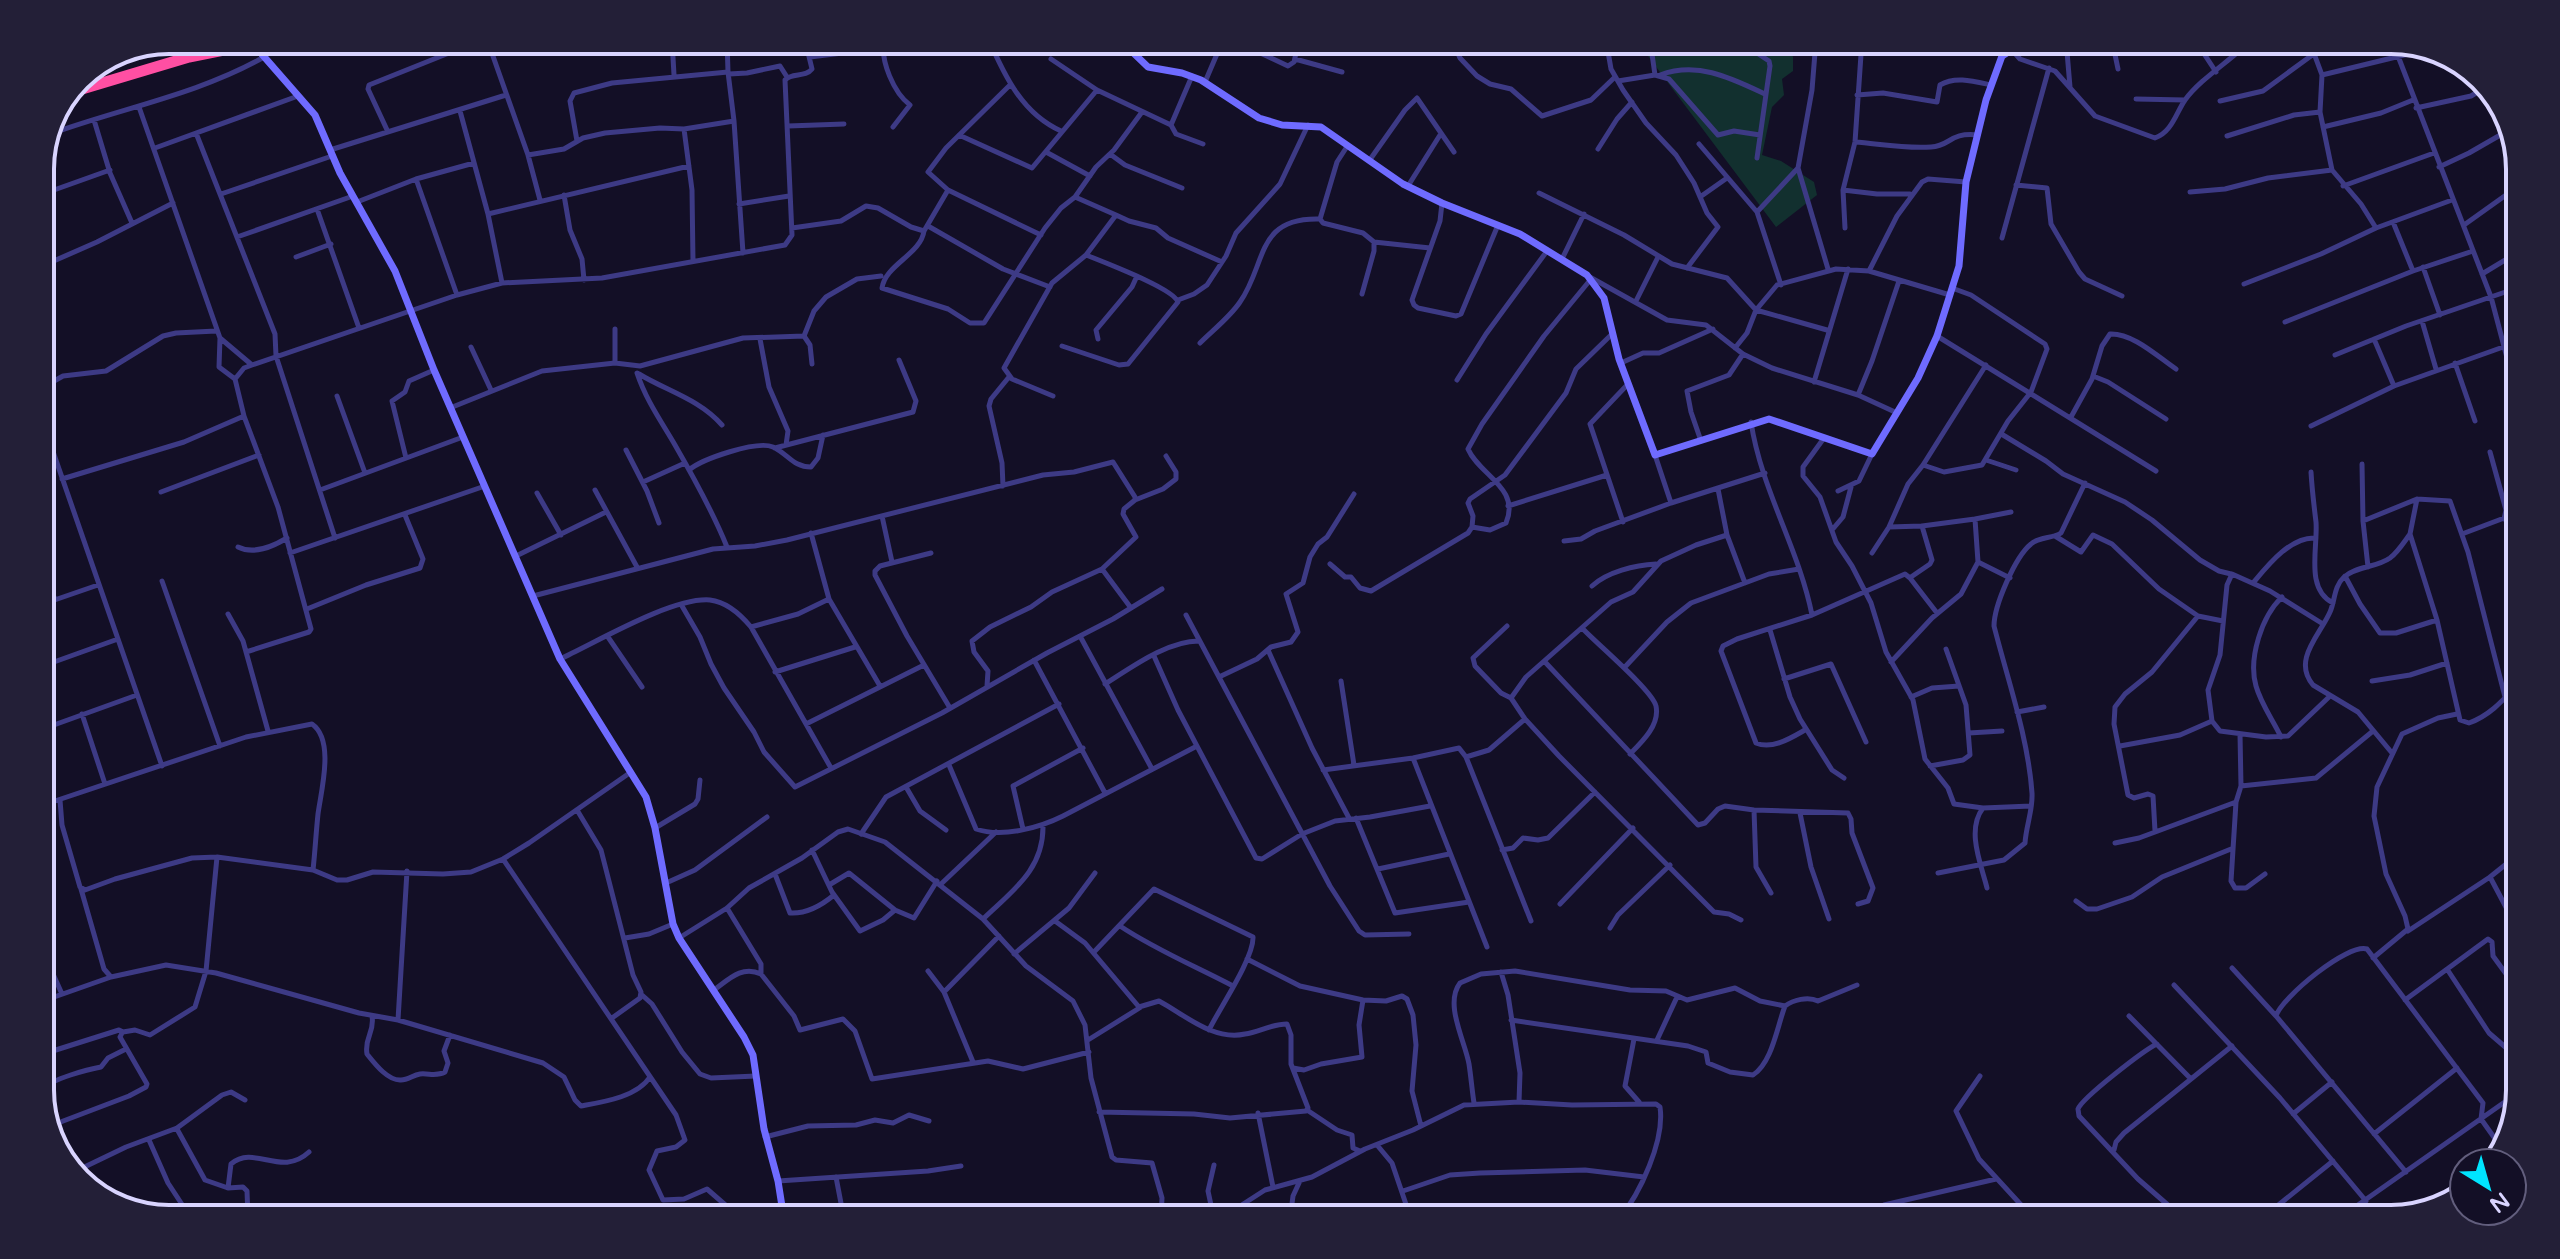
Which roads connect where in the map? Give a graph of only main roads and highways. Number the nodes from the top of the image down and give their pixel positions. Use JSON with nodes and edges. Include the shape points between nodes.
{"nodes":[{"id":1,"x":201,"y":54,"type":"edge"},
{"id":2,"x":89,"y":87,"type":"edge"}],
"edges":[{"from":1,"to":2,"type":"highway"}]}
